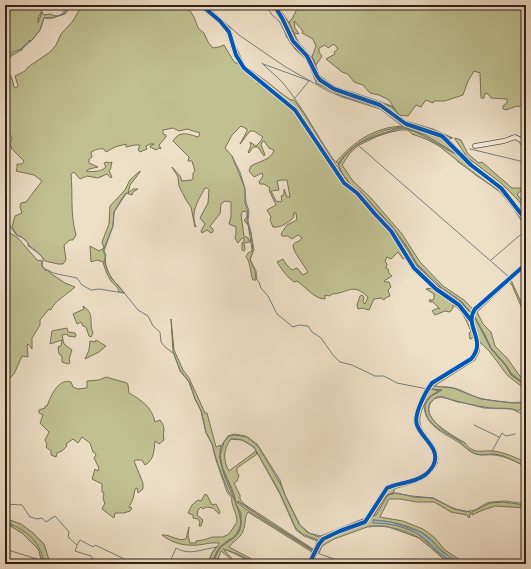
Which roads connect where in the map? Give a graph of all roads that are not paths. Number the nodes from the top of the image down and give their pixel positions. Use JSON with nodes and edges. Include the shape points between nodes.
{"nodes":[{"id":1,"x":201,"y":5,"type":"edge"},
{"id":2,"x":274,"y":5,"type":"edge"},
{"id":3,"x":475,"y":146,"type":"dead end"},
{"id":4,"x":526,"y":149,"type":"edge"},
{"id":5,"x":526,"y":220,"type":"edge"},
{"id":6,"x":526,"y":264,"type":"edge"},
{"id":7,"x":470,"y":319,"type":"junction"},
{"id":8,"x":309,"y":564,"type":"edge"}],
"edges":[{"from":1,"to":7,"type":"street","via":[[229,32],[236,55],[244,68],[295,110],[344,183],[357,193],[391,231],[414,268],[436,289],[459,305]]},
{"from":2,"to":5,"type":"street","via":[[293,41],[307,56],[320,80],[334,89],[380,105],[406,124],[442,136],[471,165],[501,188]]},
{"from":3,"to":4,"type":"street","via":[[515,137],[521,140]]},
{"from":6,"to":7,"type":"street","via":[[475,309]]},
{"from":7,"to":8,"type":"street","via":[[477,342],[474,356],[428,387],[417,416],[417,426],[435,452],[431,468],[420,478],[387,488],[365,522],[323,540]]}]}
